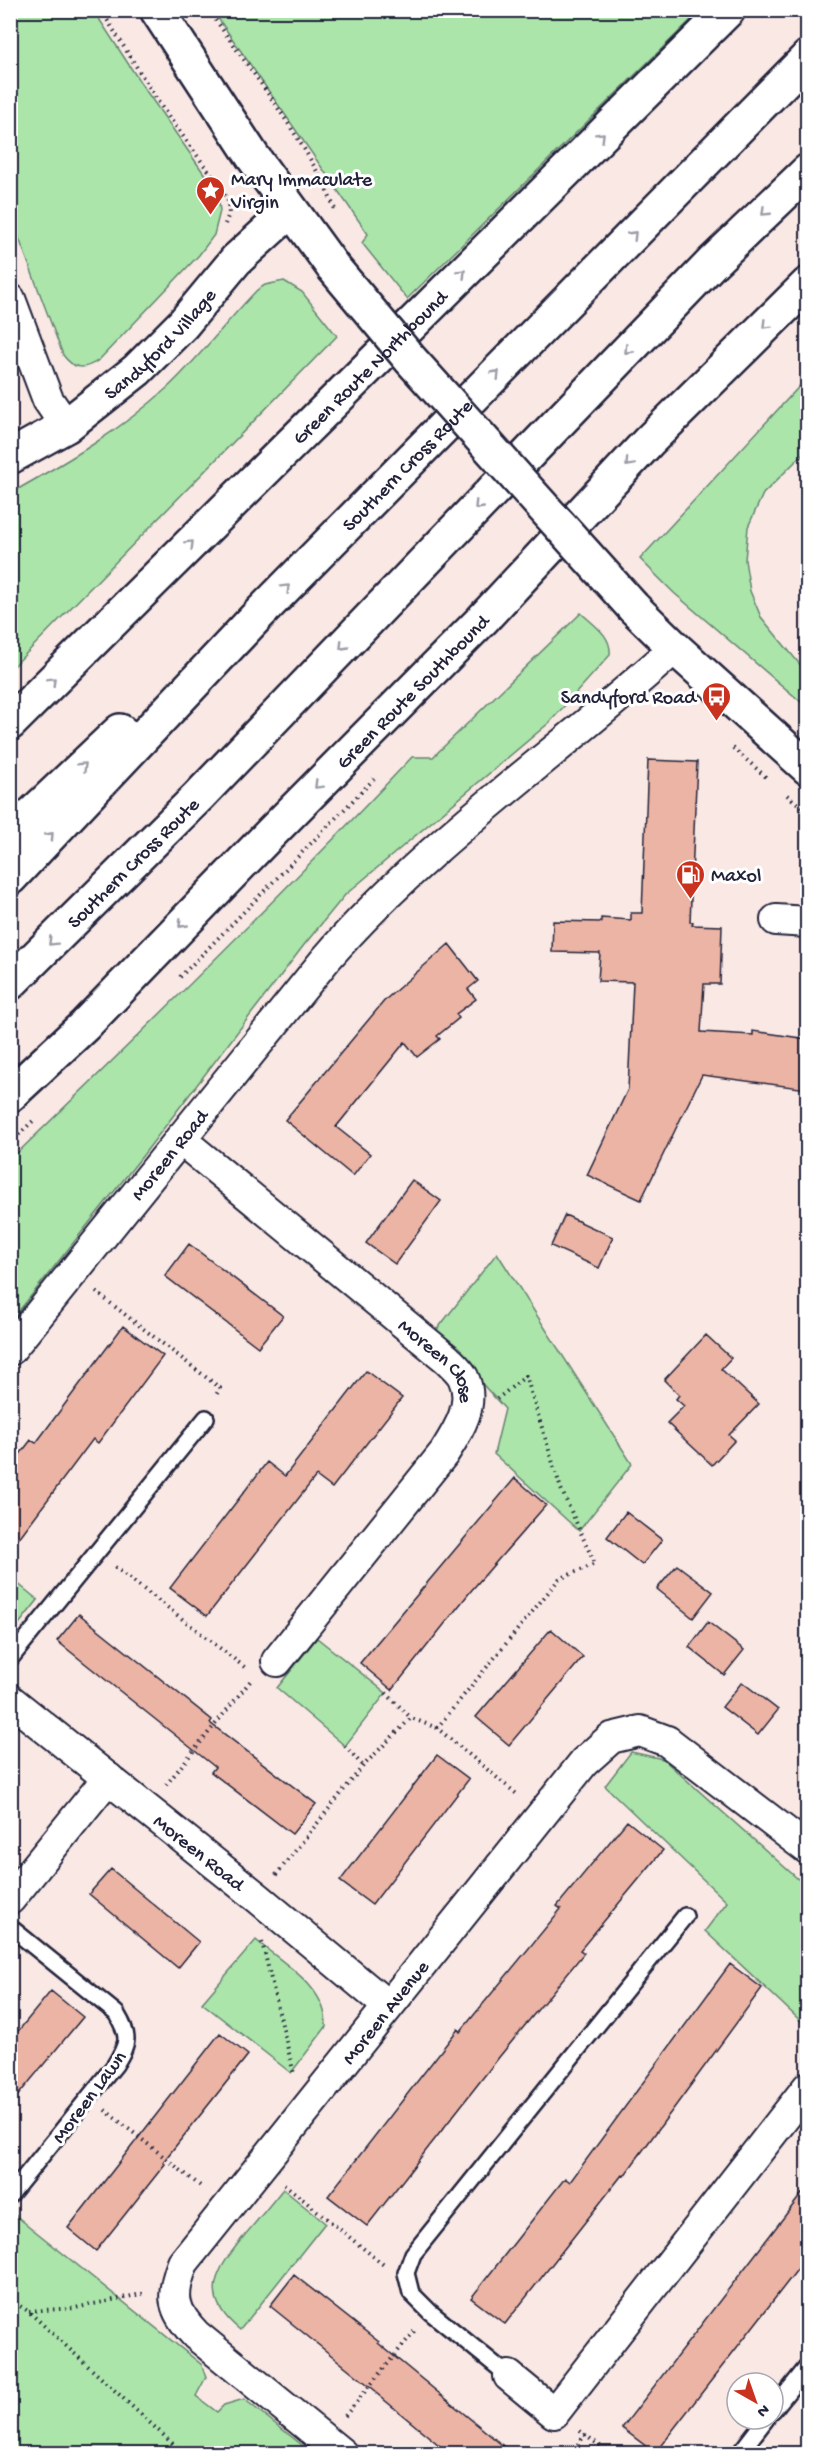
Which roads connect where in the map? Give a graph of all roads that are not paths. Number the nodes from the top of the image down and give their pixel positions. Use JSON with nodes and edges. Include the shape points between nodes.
{"nodes":[{"id":1,"x":156,"y":10,"type":"edge"},
{"id":2,"x":728,"y":10,"type":"edge"},
{"id":3,"x":807,"y":57,"type":"edge"},
{"id":4,"x":807,"y":171,"type":"edge"},
{"id":5,"x":291,"y":210,"type":"junction"},
{"id":6,"x":807,"y":284,"type":"edge"},
{"id":7,"x":10,"y":299,"type":"edge"},
{"id":8,"x":66,"y":426,"type":"junction"},
{"id":9,"x":10,"y":457,"type":"edge"},
{"id":10,"x":260,"y":613,"type":"junction"},
{"id":11,"x":675,"y":648,"type":"junction"},
{"id":12,"x":10,"y":723,"type":"edge"},
{"id":13,"x":807,"y":768,"type":"edge"},
{"id":14,"x":10,"y":835,"type":"edge"},
{"id":15,"x":10,"y":878,"type":"edge"},
{"id":16,"x":776,"y":920,"type":"dead end"},
{"id":17,"x":807,"y":922,"type":"edge"},
{"id":18,"x":10,"y":983,"type":"edge"},
{"id":19,"x":10,"y":1095,"type":"edge"},
{"id":20,"x":180,"y":1139,"type":"junction"},
{"id":21,"x":10,"y":1350,"type":"edge"},
{"id":22,"x":206,"y":1418,"type":"road end"},
{"id":23,"x":10,"y":1659,"type":"edge"},
{"id":24,"x":277,"y":1661,"type":"dead end"},
{"id":25,"x":10,"y":1700,"type":"edge"},
{"id":26,"x":108,"y":1778,"type":"junction"},
{"id":27,"x":807,"y":1849,"type":"edge"},
{"id":28,"x":10,"y":1899,"type":"edge"},
{"id":29,"x":685,"y":1916,"type":"dead end"},
{"id":30,"x":10,"y":1927,"type":"edge"},
{"id":31,"x":388,"y":2007,"type":"junction"},
{"id":32,"x":807,"y":2087,"type":"edge"},
{"id":33,"x":10,"y":2195,"type":"edge"},
{"id":34,"x":807,"y":2366,"type":"edge"},
{"id":35,"x":509,"y":2376,"type":"joint"},
{"id":36,"x":785,"y":2394,"type":"edge"},
{"id":37,"x":757,"y":2431,"type":"edge"},
{"id":38,"x":334,"y":2447,"type":"edge"},
{"id":39,"x":739,"y":2454,"type":"edge"}],
"edges":[{"from":1,"to":5,"type":"main road"},
{"from":12,"to":2,"type":"main road","name":"Green Route Northbound","one_way":true},
{"from":10,"to":3,"type":"main road","name":"Southern Cross Route","one_way":true},
{"from":4,"to":18,"type":"main road","name":"Southern Cross Route","one_way":true,"via":[[705,270],[198,797]]},
{"from":5,"to":8,"type":"main road","name":"Sandyford Village","via":[[236,260],[183,324],[137,370]]},
{"from":5,"to":11,"type":"main road","bridge":true,"via":[[333,267],[425,376],[633,607]]},
{"from":6,"to":19,"type":"main road","name":"Green Route Southbound","one_way":true,"via":[[649,441],[483,620],[84,1026]]},
{"from":7,"to":8,"type":"street","via":[[48,400]]},
{"from":8,"to":9,"type":"main road","name":"Sandyford Village"},
{"from":14,"to":10,"type":"main road","one_way":true,"via":[[175,678]]},
{"from":15,"to":10,"type":"main road","name":"Southern Cross Route","one_way":true},
{"from":11,"to":13,"type":"main road"},
{"from":11,"to":20,"type":"street","name":"Moreen Road","via":[[383,896],[326,959]]},
{"from":16,"to":17,"type":"street"},
{"from":20,"to":21,"type":"street","name":"Moreen Road"},
{"from":20,"to":24,"type":"street","name":"Moreen Close","via":[[447,1359],[463,1377],[468,1402],[459,1429],[437,1462]]},
{"from":22,"to":23,"type":"lane"},
{"from":25,"to":26,"type":"street","name":"Moreen Road"},
{"from":26,"to":28,"type":"street"},
{"from":26,"to":31,"type":"street","name":"Moreen Road"},
{"from":27,"to":31,"type":"street","name":"Moreen Avenue","via":[[667,1741],[640,1731],[611,1738],[584,1762]]},
{"from":29,"to":35,"type":"lane","via":[[413,2254],[406,2273],[411,2293]]},
{"from":30,"to":33,"type":"lane","name":"Moreen Lawn","via":[[116,2013],[125,2028],[126,2046]]},
{"from":31,"to":38,"type":"street","name":"Moreen Avenue","via":[[183,2263],[174,2285],[180,2319]]},
{"from":32,"to":35,"type":"street","via":[[554,2413]]},
{"from":34,"to":36,"type":"lane"},
{"from":37,"to":39,"type":"lane"}]}
